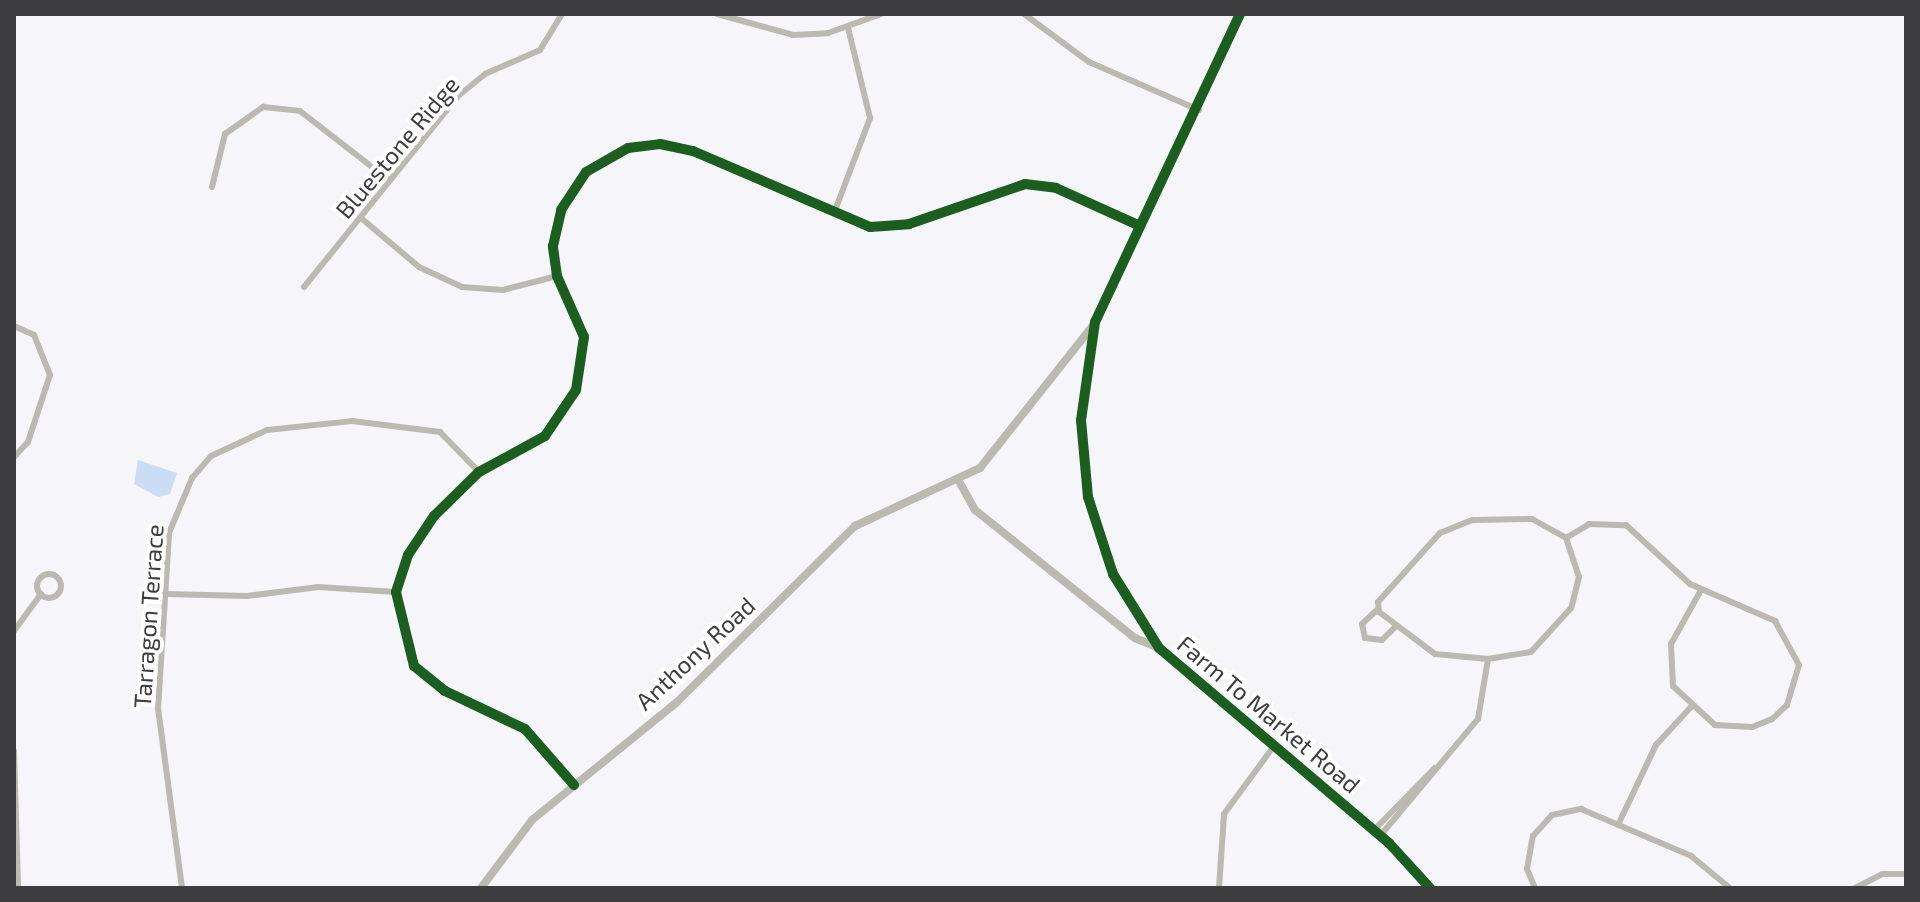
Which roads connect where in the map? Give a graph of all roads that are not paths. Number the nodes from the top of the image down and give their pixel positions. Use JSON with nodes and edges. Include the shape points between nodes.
{"nodes":[{"id":1,"x":562,"y":14,"type":"edge"},
{"id":2,"x":717,"y":14,"type":"edge"},
{"id":3,"x":881,"y":14,"type":"edge"},
{"id":4,"x":1024,"y":14,"type":"edge"},
{"id":5,"x":1240,"y":14,"type":"edge"},
{"id":6,"x":848,"y":28,"type":"junction"},
{"id":7,"x":1199,"y":110,"type":"junction"},
{"id":8,"x":389,"y":180,"type":"junction"},
{"id":9,"x":212,"y":187,"type":"dead end"},
{"id":10,"x":834,"y":213,"type":"junction"},
{"id":11,"x":361,"y":218,"type":"junction"},
{"id":12,"x":1140,"y":226,"type":"junction"},
{"id":13,"x":557,"y":276,"type":"junction"},
{"id":14,"x":304,"y":287,"type":"dead end"},
{"id":15,"x":1095,"y":322,"type":"junction"},
{"id":16,"x":14,"y":326,"type":"edge"},
{"id":17,"x":14,"y":457,"type":"edge"},
{"id":18,"x":479,"y":472,"type":"junction"},
{"id":19,"x":960,"y":483,"type":"junction"},
{"id":20,"x":1566,"y":538,"type":"junction"},
{"id":21,"x":1701,"y":590,"type":"junction"},
{"id":22,"x":396,"y":592,"type":"junction"},
{"id":23,"x":41,"y":594,"type":"dead end"},
{"id":24,"x":166,"y":594,"type":"junction"},
{"id":25,"x":1378,"y":609,"type":"junction"},
{"id":26,"x":1395,"y":627,"type":"junction"},
{"id":27,"x":14,"y":631,"type":"edge"},
{"id":28,"x":1159,"y":648,"type":"junction"},
{"id":29,"x":1488,"y":659,"type":"junction"},
{"id":30,"x":1691,"y":707,"type":"junction"},
{"id":31,"x":1274,"y":746,"type":"junction"},
{"id":32,"x":14,"y":751,"type":"edge"},
{"id":33,"x":574,"y":785,"type":"junction"},
{"id":34,"x":1618,"y":825,"type":"junction"},
{"id":35,"x":1377,"y":833,"type":"junction"},
{"id":36,"x":1906,"y":874,"type":"edge"},
{"id":37,"x":18,"y":888,"type":"edge"},
{"id":38,"x":182,"y":888,"type":"edge"},
{"id":39,"x":481,"y":888,"type":"edge"},
{"id":40,"x":1219,"y":888,"type":"edge"},
{"id":41,"x":1430,"y":888,"type":"edge"},
{"id":42,"x":1535,"y":888,"type":"edge"},
{"id":43,"x":1730,"y":888,"type":"edge"},
{"id":44,"x":1855,"y":888,"type":"edge"}],
"edges":[{"from":1,"to":8,"type":"street","name":"Bluestone Ridge","via":[[540,50],[471,83]]},
{"from":2,"to":6,"type":"street","via":[[793,35]]},
{"from":3,"to":6,"type":"street"},
{"from":4,"to":7,"type":"street","via":[[1089,62]]},
{"from":5,"to":7,"type":"street","name":"Farm To Market Road"},
{"from":6,"to":10,"type":"street","via":[[870,118]]},
{"from":7,"to":12,"type":"street","name":"Farm To Market Road"},
{"from":8,"to":9,"type":"street","via":[[300,111],[263,107],[225,134]]},
{"from":8,"to":11,"type":"street","name":"Bluestone Ridge"},
{"from":10,"to":12,"type":"street","via":[[895,228],[1025,184],[1056,188]]},
{"from":10,"to":13,"type":"street","via":[[693,151],[628,148],[599,161],[570,191],[555,229]]},
{"from":11,"to":13,"type":"street","via":[[419,267],[462,287],[503,290]]},
{"from":11,"to":14,"type":"street","name":"Bluestone Ridge"},
{"from":12,"to":15,"type":"street","name":"Farm To Market Road"},
{"from":13,"to":18,"type":"street","via":[[584,337],[576,390],[545,436]]},
{"from":15,"to":19,"type":"street","name":"Anthony Road","via":[[980,468]]},
{"from":15,"to":28,"type":"street","name":"Farm To Market Road","via":[[1081,420],[1088,497],[1113,574]]},
{"from":16,"to":17,"type":"street","via":[[34,335],[50,375],[28,442]]},
{"from":18,"to":22,"type":"street","via":[[423,531]]},
{"from":18,"to":24,"type":"street","name":"Tarragon Terrace","via":[[455,442],[423,426],[352,421],[285,426],[243,438],[211,456],[174,511]]},
{"from":19,"to":28,"type":"street","via":[[975,510],[1135,638]]},
{"from":19,"to":33,"type":"street","name":"Anthony Road","via":[[898,502],[855,526],[676,703]]},
{"from":20,"to":21,"type":"street","via":[[1597,522],[1626,525]]},
{"from":20,"to":25,"type":"street","via":[[1532,519],[1461,523],[1430,541]]},
{"from":20,"to":29,"type":"street","via":[[1578,565],[1571,608],[1531,652]]},
{"from":21,"to":30,"type":"street","via":[[1669,656],[1673,686]]},
{"from":21,"to":30,"type":"street","via":[[1775,621],[1799,665],[1787,705],[1752,727],[1715,725]]},
{"from":22,"to":24,"type":"street","via":[[318,587],[247,596]]},
{"from":22,"to":33,"type":"street","via":[[414,666],[445,691],[525,729]]},
{"from":23,"to":27,"type":"street"},
{"from":24,"to":38,"type":"street","name":"Tarragon Terrace","via":[[157,739],[180,835]]},
{"from":25,"to":26,"type":"street"},
{"from":25,"to":26,"type":"street","via":[[1362,624],[1365,638],[1382,640]]},
{"from":26,"to":29,"type":"street","via":[[1435,654]]},
{"from":28,"to":31,"type":"street","name":"Farm To Market Road"},
{"from":29,"to":35,"type":"street","via":[[1478,719]]},
{"from":30,"to":34,"type":"street","via":[[1656,745]]},
{"from":31,"to":35,"type":"street","name":"Farm To Market Road"},
{"from":31,"to":40,"type":"street","via":[[1224,814]]},
{"from":32,"to":37,"type":"street"},
{"from":33,"to":39,"type":"street","name":"Anthony Road","via":[[513,839]]},
{"from":34,"to":42,"type":"street","via":[[1581,809],[1552,815],[1528,853]]},
{"from":34,"to":43,"type":"street","via":[[1691,856]]},
{"from":35,"to":41,"type":"street","name":"Farm To Market Road"},
{"from":36,"to":44,"type":"street","via":[[1882,874]]}]}
